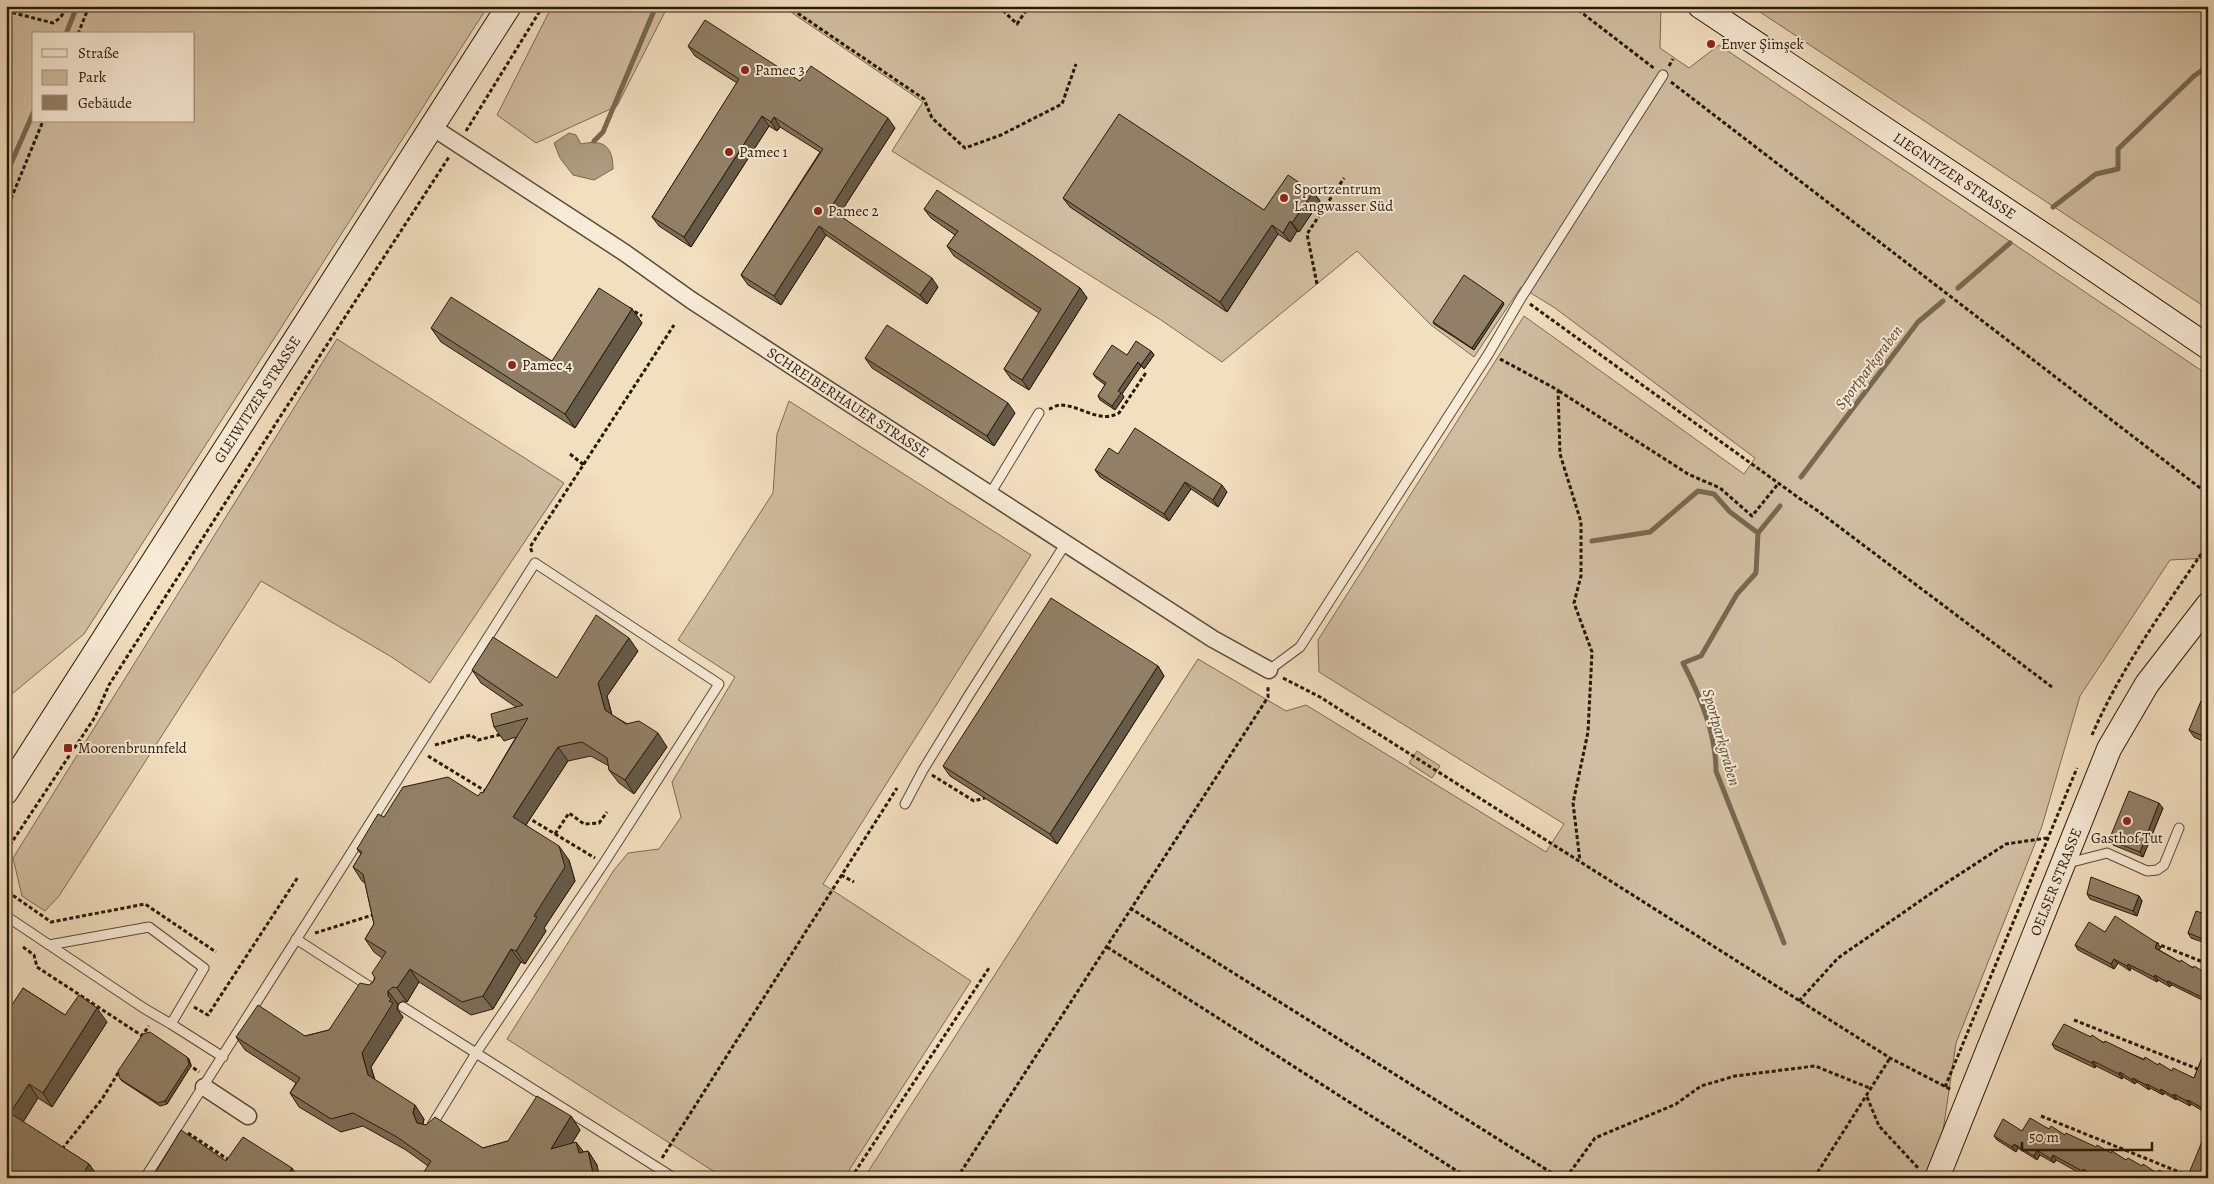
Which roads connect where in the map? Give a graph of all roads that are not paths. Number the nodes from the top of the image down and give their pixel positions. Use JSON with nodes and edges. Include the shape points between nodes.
{"nodes":[{"id":1,"x":509,"y":6,"type":"edge"},
{"id":2,"x":1700,"y":6,"type":"edge"},
{"id":3,"x":1663,"y":75,"type":"road end"},
{"id":4,"x":432,"y":127,"type":"junction"},
{"id":5,"x":2208,"y":347,"type":"edge"},
{"id":6,"x":1039,"y":413,"type":"road end"},
{"id":7,"x":990,"y":494,"type":"junction"},
{"id":8,"x":1066,"y":544,"type":"junction"},
{"id":9,"x":2208,"y":605,"type":"edge"},
{"id":10,"x":1268,"y":670,"type":"joint"},
{"id":11,"x":6,"y":792,"type":"edge"},
{"id":12,"x":905,"y":804,"type":"dead end"},
{"id":13,"x":2179,"y":828,"type":"dead end"},
{"id":14,"x":2064,"y":859,"type":"junction"},
{"id":15,"x":6,"y":916,"type":"edge"},
{"id":16,"x":296,"y":939,"type":"junction"},
{"id":17,"x":49,"y":945,"type":"junction"},
{"id":18,"x":378,"y":992,"type":"edge"},
{"id":19,"x":403,"y":1007,"type":"dead end"},
{"id":20,"x":171,"y":1024,"type":"junction"},
{"id":21,"x":476,"y":1053,"type":"junction"},
{"id":22,"x":223,"y":1056,"type":"junction"},
{"id":23,"x":207,"y":1082,"type":"junction"},
{"id":24,"x":248,"y":1116,"type":"dead end"},
{"id":25,"x":432,"y":1127,"type":"edge"},
{"id":26,"x":661,"y":1172,"type":"edge"},
{"id":27,"x":1930,"y":1176,"type":"edge"},
{"id":28,"x":145,"y":1178,"type":"edge"},
{"id":29,"x":674,"y":1178,"type":"edge"}],
"edges":[{"from":1,"to":4,"type":"main road","name":"GLEIWITZER STRASSE"},
{"from":2,"to":5,"type":"main road","name":"LIEGNITZER STRASSE"},
{"from":3,"to":10,"type":"lane","via":[[1300,647]]},
{"from":4,"to":7,"type":"street","name":"SCHREIBERHAUER STRASSE"},
{"from":4,"to":11,"type":"main road","name":"GLEIWITZER STRASSE"},
{"from":6,"to":7,"type":"lane"},
{"from":7,"to":8,"type":"street","name":"SCHREIBERHAUER STRASSE"},
{"from":8,"to":10,"type":"street","name":"SCHREIBERHAUER STRASSE"},
{"from":8,"to":12,"type":"lane","via":[[958,712]]},
{"from":9,"to":14,"type":"main road","name":"OELSER STRASSE","via":[[2162,662],[2115,736]]},
{"from":13,"to":14,"type":"lane","via":[[2164,865],[2157,870],[2147,871],[2108,853],[2072,862]]},
{"from":14,"to":27,"type":"main road","name":"OELSER STRASSE","via":[[1969,1099]]},
{"from":15,"to":17,"type":"lane"},
{"from":16,"to":18,"type":"lane"},
{"from":16,"to":21,"type":"lane","via":[[535,563],[719,684]]},
{"from":16,"to":22,"type":"lane"},
{"from":17,"to":20,"type":"lane"},
{"from":17,"to":20,"type":"lane","via":[[149,927],[204,968]]},
{"from":19,"to":21,"type":"lane"},
{"from":20,"to":22,"type":"lane"},
{"from":21,"to":25,"type":"lane"},
{"from":21,"to":26,"type":"lane"},
{"from":22,"to":23,"type":"lane"},
{"from":23,"to":24,"type":"street"},
{"from":23,"to":28,"type":"lane"},
{"from":26,"to":29,"type":"lane"}]}
